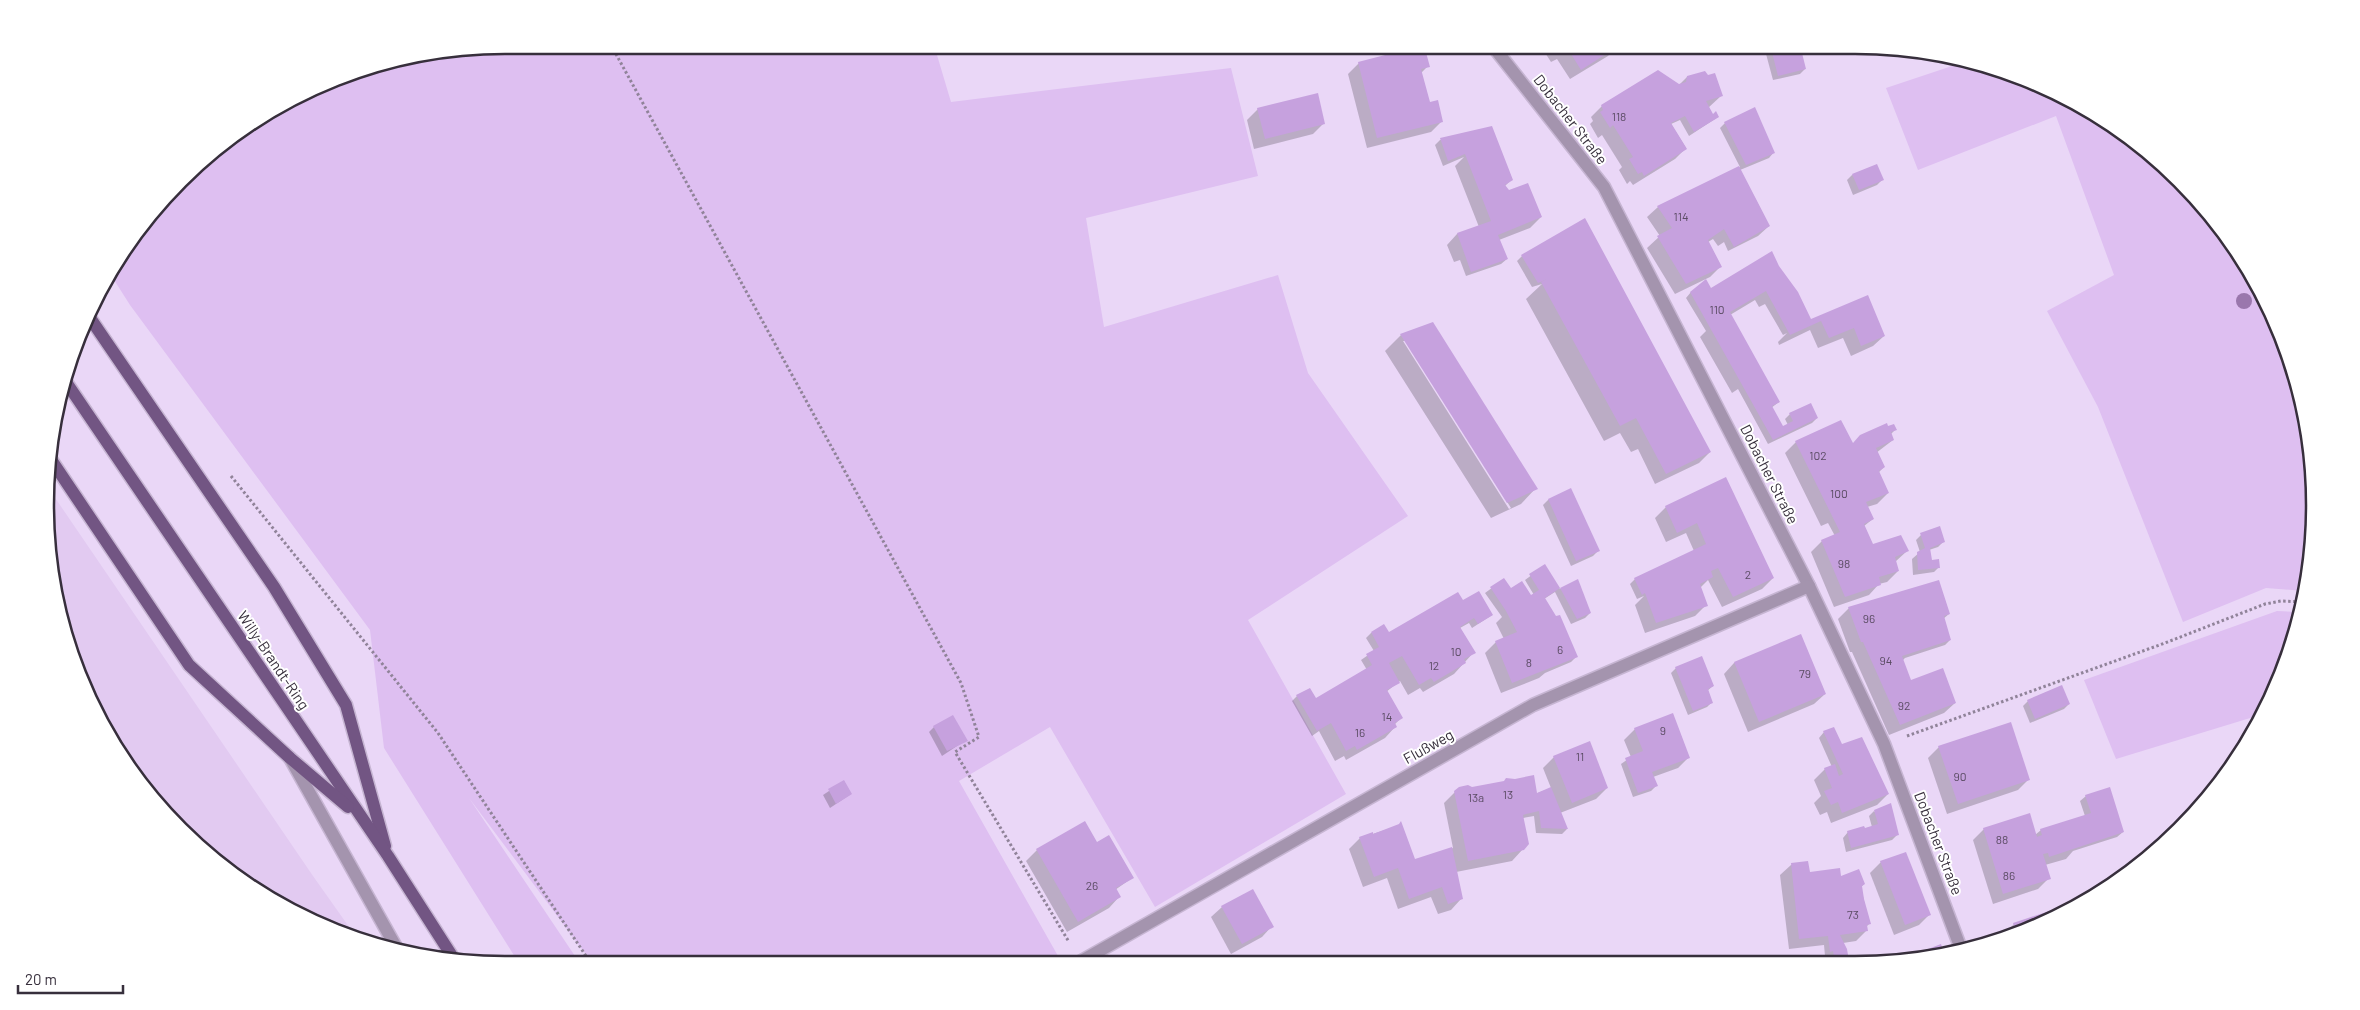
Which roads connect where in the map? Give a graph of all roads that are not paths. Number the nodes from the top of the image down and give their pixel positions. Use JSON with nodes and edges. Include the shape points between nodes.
{"nodes":[{"id":1,"x":1499,"y":54,"type":"edge"},
{"id":2,"x":93,"y":322,"type":"edge"},
{"id":3,"x":69,"y":387,"type":"edge"},
{"id":4,"x":56,"y":467,"type":"edge"},
{"id":5,"x":1809,"y":586,"type":"junction"},
{"id":6,"x":290,"y":758,"type":"junction"},
{"id":7,"x":359,"y":816,"type":"junction"},
{"id":8,"x":388,"y":856,"type":"junction"},
{"id":9,"x":393,"y":942,"type":"edge"},
{"id":10,"x":1959,"y":944,"type":"edge"},
{"id":11,"x":450,"y":952,"type":"edge"},
{"id":12,"x":1091,"y":956,"type":"edge"}],
"edges":[{"from":1,"to":5,"type":"street","name":"Dobacher Straße","via":[[1604,187]]},
{"from":2,"to":8,"type":"main road","via":[[274,588],[346,705]]},
{"from":3,"to":7,"type":"main road","name":"Willy-Brandt-Ring"},
{"from":4,"to":6,"type":"main road","via":[[190,665]]},
{"from":5,"to":10,"type":"street","name":"Dobacher Straße","via":[[1884,744]]},
{"from":5,"to":12,"type":"street","name":"Flußweg","via":[[1533,705]]},
{"from":6,"to":7,"type":"main road"},
{"from":6,"to":9,"type":"street"},
{"from":7,"to":8,"type":"main road","name":"Willy-Brandt-Ring"},
{"from":8,"to":11,"type":"main road","name":"Willy-Brandt-Ring"}]}
